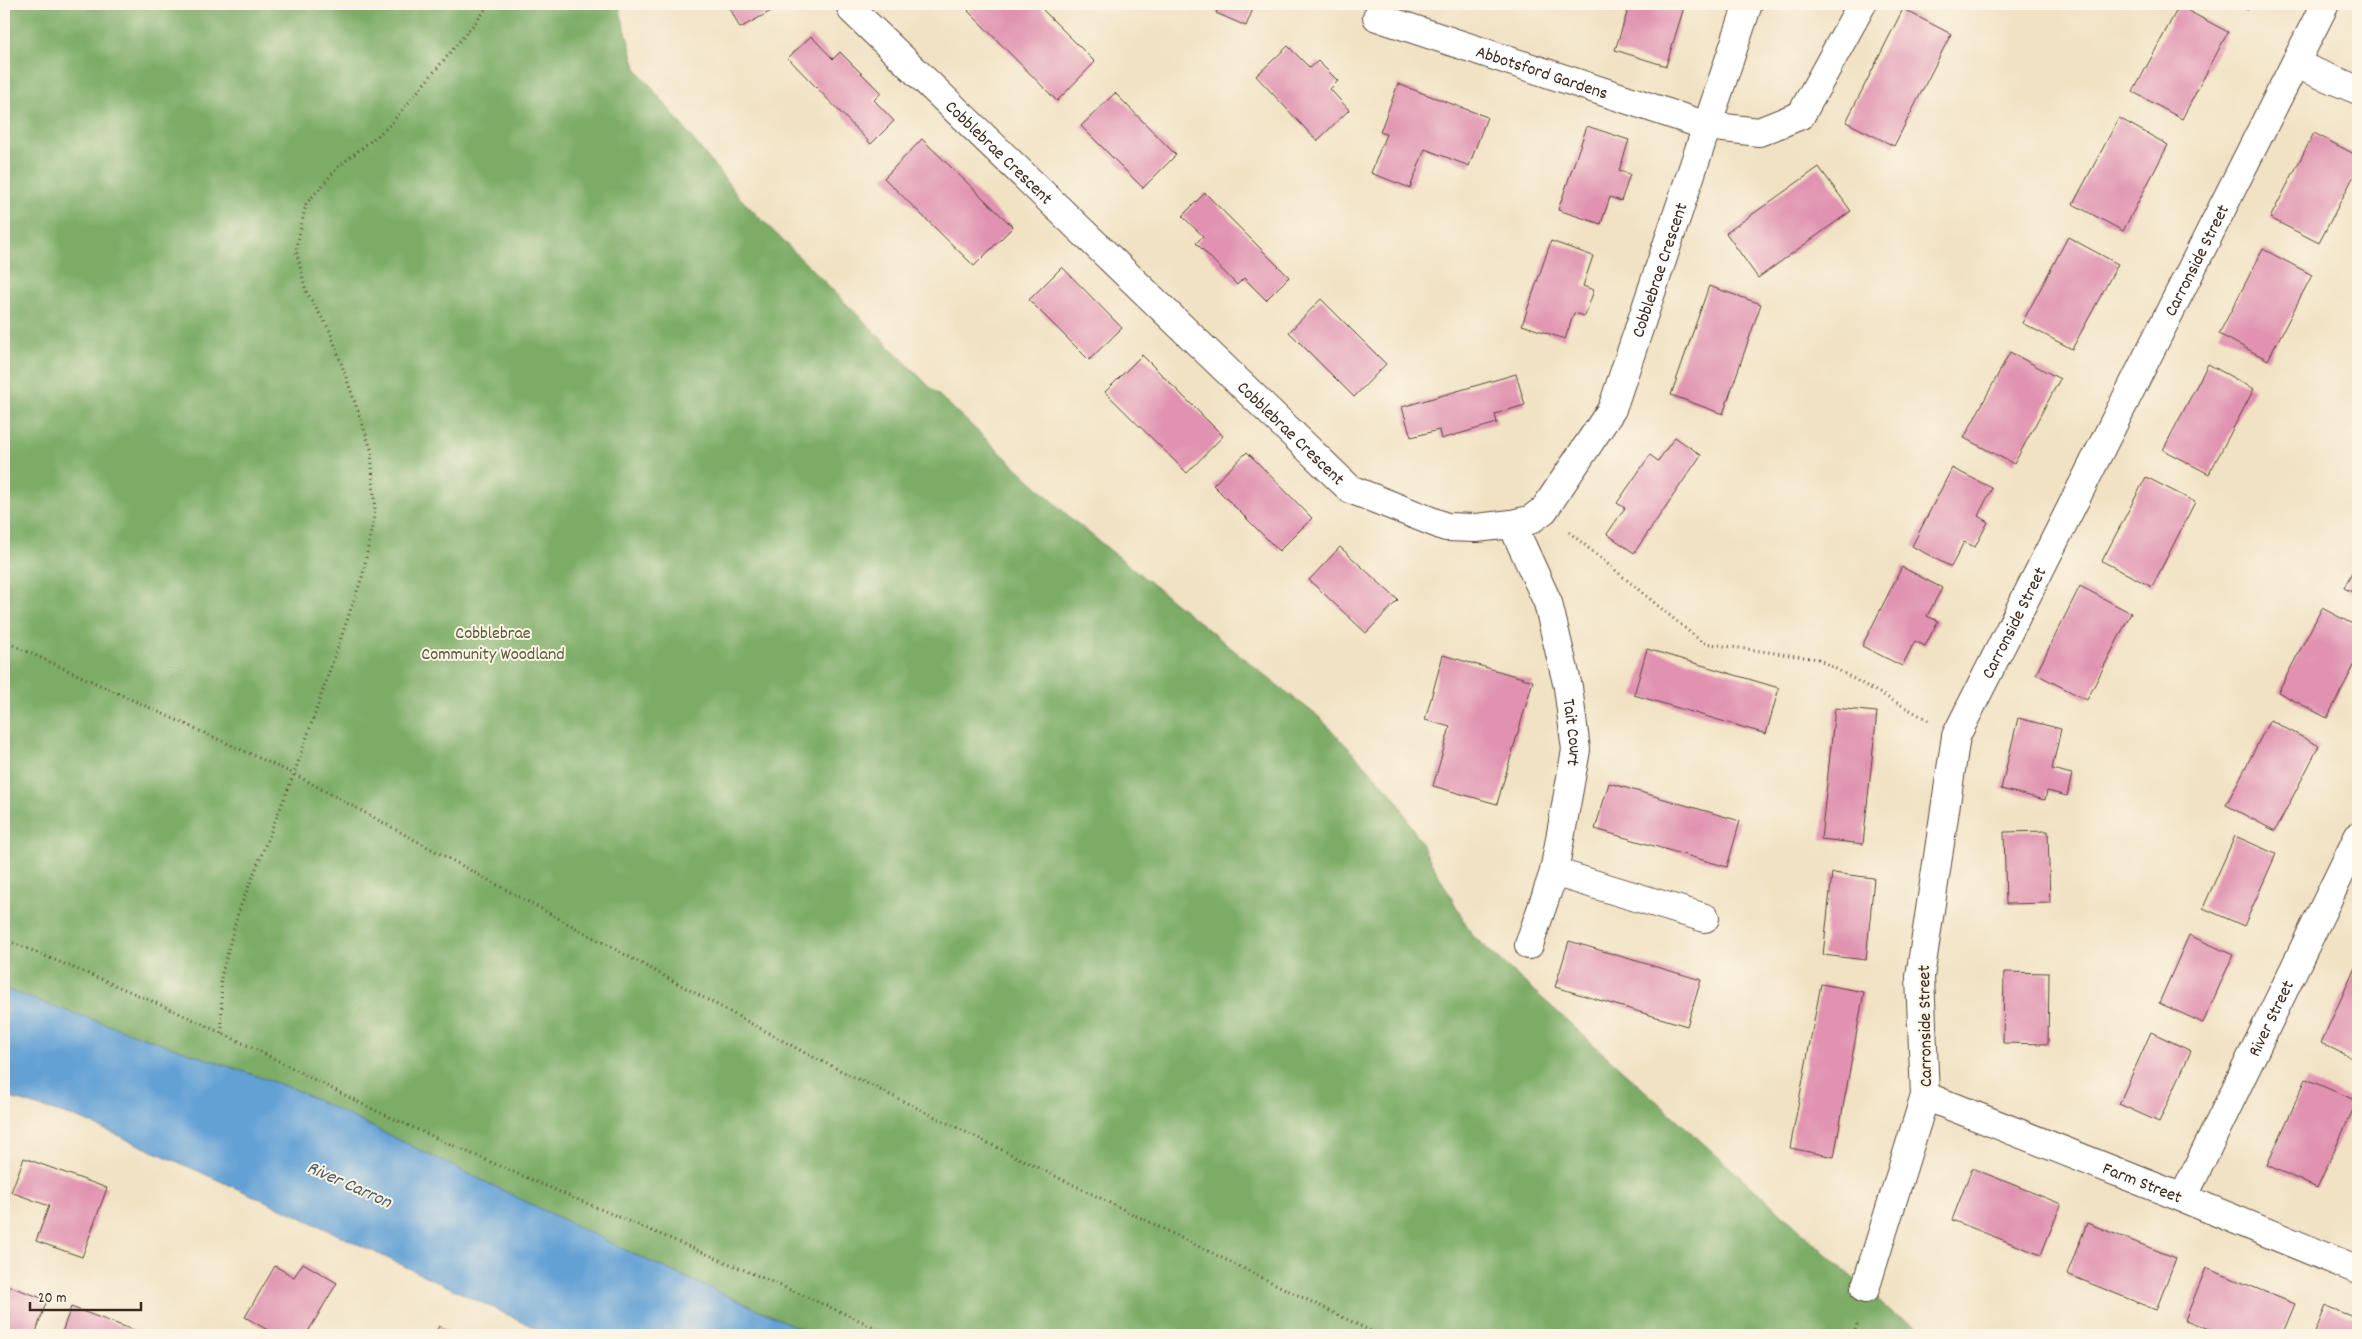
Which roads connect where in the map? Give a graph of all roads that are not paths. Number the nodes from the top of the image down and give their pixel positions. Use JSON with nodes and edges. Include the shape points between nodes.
{"nodes":[{"id":1,"x":850,"y":4,"type":"edge"},
{"id":2,"x":1748,"y":4,"type":"edge"},
{"id":3,"x":1862,"y":4,"type":"edge"},
{"id":4,"x":2325,"y":4,"type":"edge"},
{"id":5,"x":1377,"y":17,"type":"dead end"},
{"id":6,"x":2295,"y":64,"type":"junction"},
{"id":7,"x":2358,"y":90,"type":"edge"},
{"id":8,"x":1707,"y":126,"type":"junction"},
{"id":9,"x":1512,"y":524,"type":"junction"},
{"id":10,"x":2358,"y":837,"type":"edge"},
{"id":11,"x":1554,"y":872,"type":"junction"},
{"id":12,"x":1706,"y":918,"type":"dead end"},
{"id":13,"x":1529,"y":945,"type":"dead end"},
{"id":14,"x":1926,"y":1096,"type":"junction"},
{"id":15,"x":2183,"y":1198,"type":"junction"},
{"id":16,"x":2358,"y":1270,"type":"edge"},
{"id":17,"x":1865,"y":1289,"type":"dead end"}],
"edges":[{"from":1,"to":9,"type":"street","name":"Cobblebrae Crescent","via":[[852,10],[1350,489],[1446,527]]},
{"from":2,"to":8,"type":"street","name":"Cobblebrae Crescent"},
{"from":3,"to":8,"type":"street","name":"Abbotsford Gardens","via":[[1801,115],[1759,132]]},
{"from":4,"to":6,"type":"street","name":"Carronside Street"},
{"from":5,"to":8,"type":"street","name":"Abbotsford Gardens"},
{"from":6,"to":7,"type":"street"},
{"from":6,"to":14,"type":"street","name":"Carronside Street","via":[[1956,736],[1920,977]]},
{"from":8,"to":9,"type":"street","name":"Cobblebrae Crescent","via":[[1612,409],[1544,510],[1530,520]]},
{"from":9,"to":11,"type":"street","name":"Tait Court","via":[[1548,603],[1569,696],[1576,750]]},
{"from":10,"to":15,"type":"street","name":"River Street"},
{"from":11,"to":12,"type":"street"},
{"from":11,"to":13,"type":"street","name":"Tait Court"},
{"from":14,"to":15,"type":"street","name":"Farm Street"},
{"from":14,"to":17,"type":"street","name":"Carronside Street"},
{"from":15,"to":16,"type":"street","name":"Farm Street"}]}
